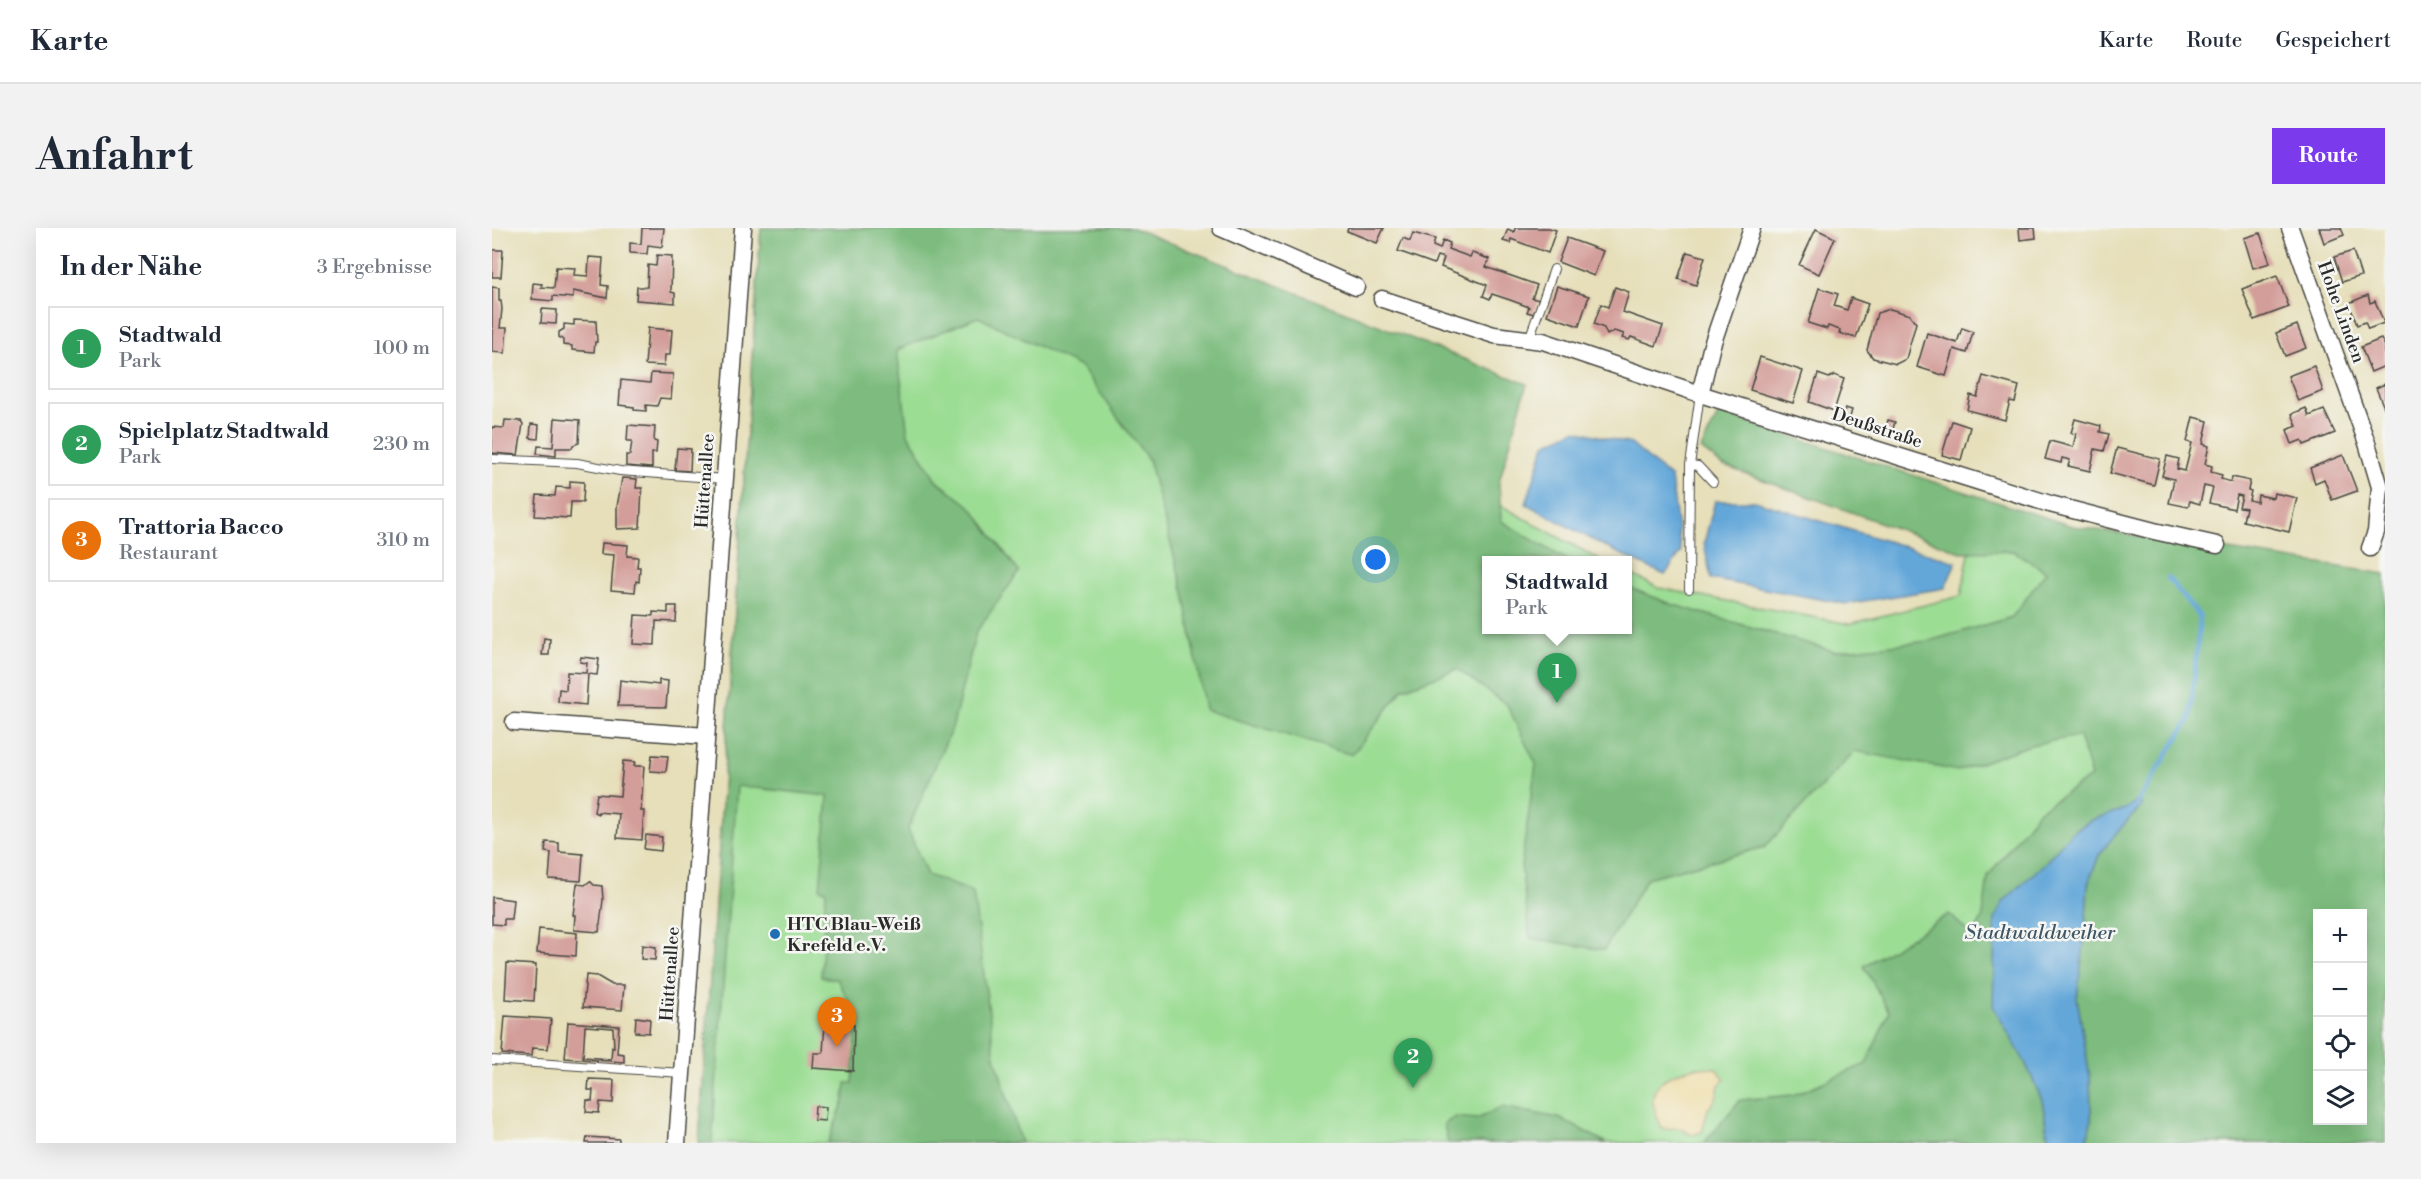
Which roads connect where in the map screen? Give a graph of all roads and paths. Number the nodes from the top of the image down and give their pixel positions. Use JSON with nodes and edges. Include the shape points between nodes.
{"nodes":[{"id":1,"x":743,"y":228,"type":"edge"},
{"id":2,"x":1221,"y":228,"type":"edge"},
{"id":3,"x":1752,"y":228,"type":"edge"},
{"id":4,"x":2290,"y":228,"type":"edge"},
{"id":5,"x":1554,"y":269,"type":"dead end"},
{"id":6,"x":1356,"y":287,"type":"dead end"},
{"id":7,"x":1382,"y":299,"type":"dead end"},
{"id":8,"x":1529,"y":339,"type":"junction"},
{"id":9,"x":1700,"y":394,"type":"junction"},
{"id":10,"x":492,"y":459,"type":"edge"},
{"id":11,"x":1690,"y":465,"type":"junction"},
{"id":12,"x":724,"y":479,"type":"junction"},
{"id":13,"x":1713,"y":482,"type":"dead end"},
{"id":14,"x":2217,"y":545,"type":"dead end"},
{"id":15,"x":2370,"y":548,"type":"dead end"},
{"id":16,"x":1689,"y":589,"type":"dead end"},
{"id":17,"x":514,"y":722,"type":"dead end"},
{"id":18,"x":706,"y":736,"type":"junction"},
{"id":19,"x":492,"y":1060,"type":"edge"},
{"id":20,"x":682,"y":1073,"type":"junction"},
{"id":21,"x":677,"y":1143,"type":"edge"}],
"edges":[{"from":1,"to":12,"type":"street","name":"Hüttenallee"},
{"from":2,"to":6,"type":"street"},
{"from":3,"to":9,"type":"street","via":[[1712,345]]},
{"from":4,"to":15,"type":"street","name":"Hohe Linden","via":[[2380,487],[2376,532]]},
{"from":5,"to":8,"type":"lane"},
{"from":7,"to":8,"type":"street","name":"Deußstraße","via":[[1494,335]]},
{"from":8,"to":9,"type":"street","name":"Deußstraße"},
{"from":9,"to":11,"type":"lane"},
{"from":9,"to":14,"type":"street","name":"Deußstraße","via":[[2050,504]]},
{"from":10,"to":12,"type":"lane","via":[[577,463],[620,471]]},
{"from":11,"to":13,"type":"lane","via":[[1698,466]]},
{"from":11,"to":16,"type":"lane"},
{"from":12,"to":18,"type":"street","name":"Hüttenallee"},
{"from":17,"to":18,"type":"street"},
{"from":18,"to":20,"type":"street","name":"Hüttenallee"},
{"from":19,"to":20,"type":"lane"},
{"from":20,"to":21,"type":"street","name":"Hüttenallee"}]}
